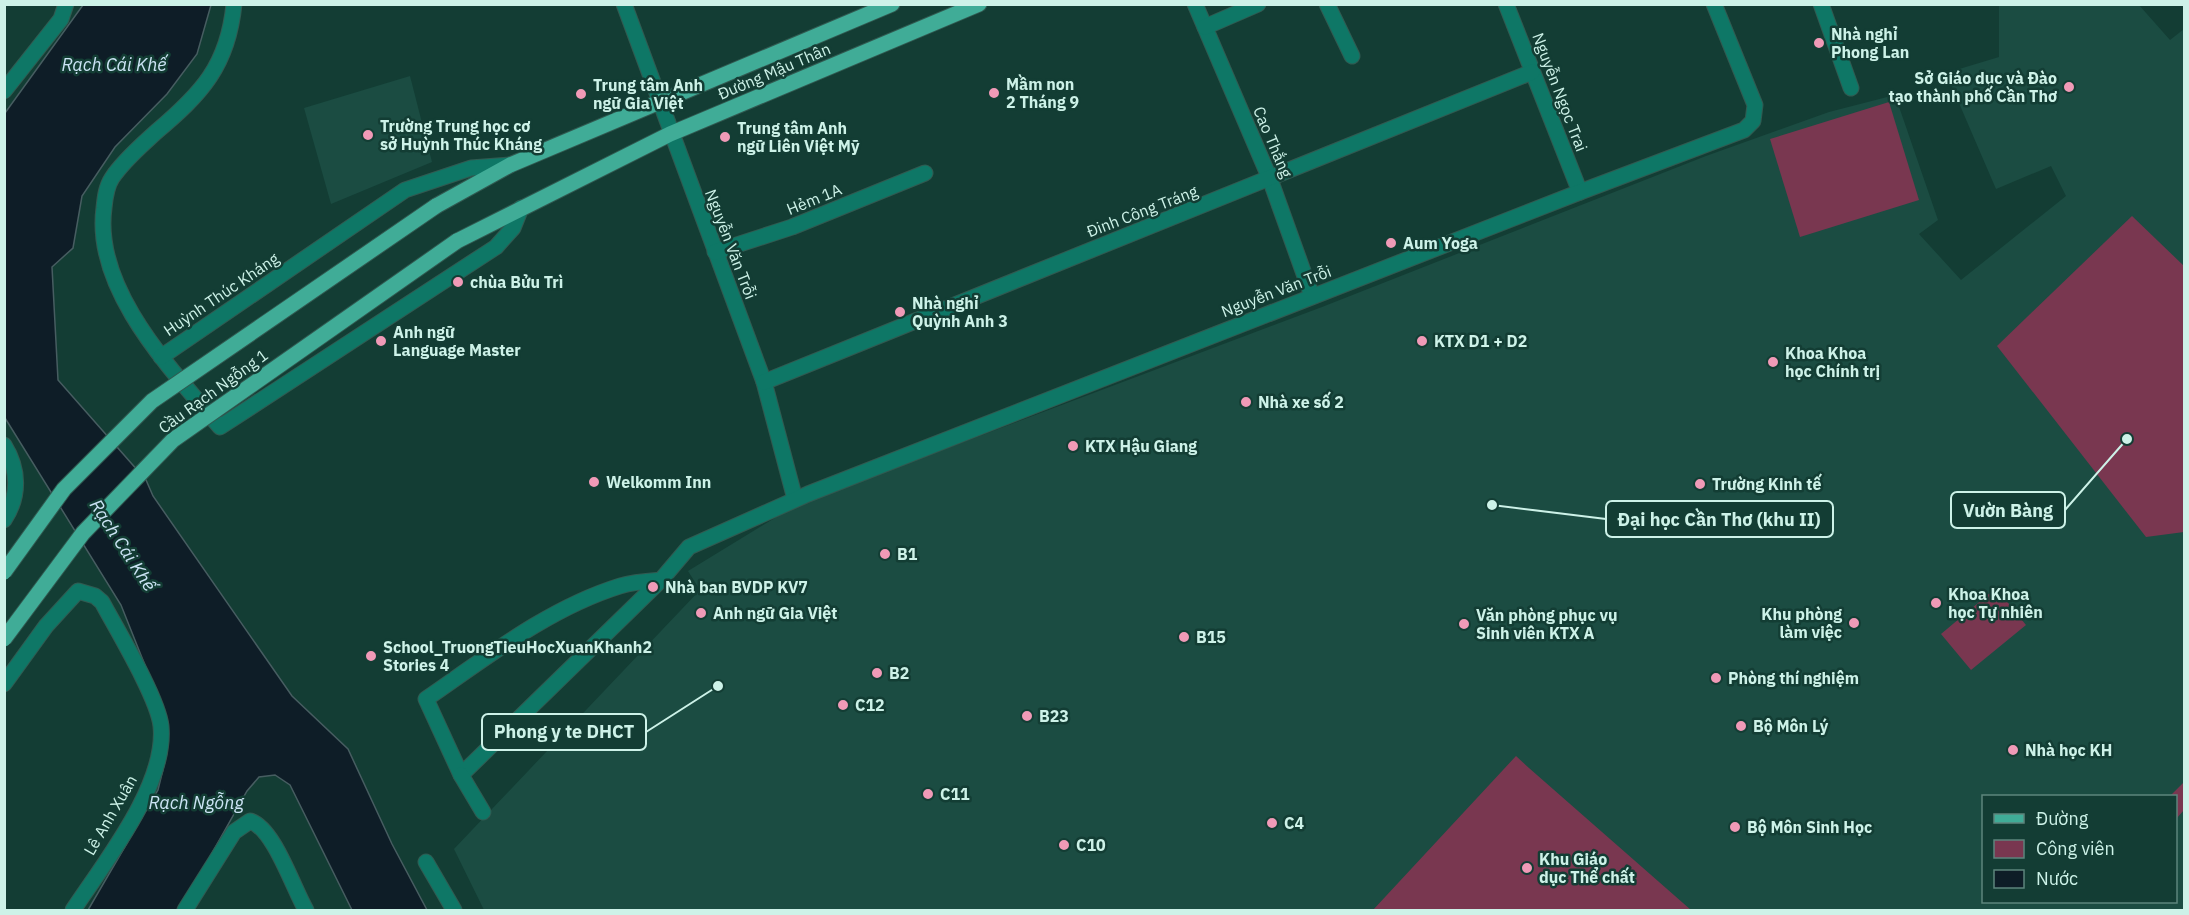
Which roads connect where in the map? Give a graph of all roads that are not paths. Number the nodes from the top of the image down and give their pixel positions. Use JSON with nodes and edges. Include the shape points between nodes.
{"nodes":[{"id":1,"x":66,"y":4,"type":"edge"},
{"id":2,"x":234,"y":4,"type":"edge"},
{"id":3,"x":624,"y":4,"type":"edge"},
{"id":4,"x":892,"y":4,"type":"edge"},
{"id":5,"x":979,"y":4,"type":"edge"},
{"id":6,"x":1195,"y":4,"type":"edge"},
{"id":7,"x":1258,"y":4,"type":"edge"},
{"id":8,"x":1327,"y":4,"type":"edge"},
{"id":9,"x":1506,"y":4,"type":"edge"},
{"id":10,"x":1714,"y":4,"type":"edge"},
{"id":11,"x":1821,"y":4,"type":"edge"},
{"id":12,"x":1205,"y":27,"type":"junction"},
{"id":13,"x":1352,"y":56,"type":"dead end"},
{"id":14,"x":1533,"y":72,"type":"junction"},
{"id":15,"x":1851,"y":88,"type":"dead end"},
{"id":16,"x":4,"y":92,"type":"edge"},
{"id":17,"x":658,"y":101,"type":"junction"},
{"id":18,"x":670,"y":134,"type":"junction"},
{"id":19,"x":510,"y":165,"type":"junction"},
{"id":20,"x":925,"y":173,"type":"dead end"},
{"id":21,"x":1270,"y":179,"type":"junction"},
{"id":22,"x":1580,"y":192,"type":"junction"},
{"id":23,"x":436,"y":206,"type":"joint"},
{"id":24,"x":521,"y":208,"type":"junction"},
{"id":25,"x":458,"y":241,"type":"joint"},
{"id":26,"x":715,"y":252,"type":"junction"},
{"id":27,"x":1312,"y":296,"type":"junction"},
{"id":28,"x":161,"y":357,"type":"junction"},
{"id":29,"x":764,"y":382,"type":"junction"},
{"id":30,"x":4,"y":445,"type":"edge"},
{"id":31,"x":795,"y":499,"type":"junction"},
{"id":32,"x":4,"y":520,"type":"edge"},
{"id":33,"x":4,"y":572,"type":"edge"},
{"id":34,"x":661,"y":580,"type":"junction"},
{"id":35,"x":4,"y":639,"type":"edge"},
{"id":36,"x":4,"y":684,"type":"edge"},
{"id":37,"x":460,"y":775,"type":"junction"},
{"id":38,"x":483,"y":812,"type":"dead end"},
{"id":39,"x":426,"y":862,"type":"dead end"},
{"id":40,"x":73,"y":910,"type":"edge"},
{"id":41,"x":185,"y":910,"type":"edge"},
{"id":42,"x":306,"y":910,"type":"edge"},
{"id":43,"x":454,"y":910,"type":"edge"}],
"edges":[{"from":1,"to":16,"type":"street","via":[[61,19]]},
{"from":2,"to":28,"type":"street","name":"Huỳnh Thúc Kháng","via":[[220,61],[200,93],[131,156],[112,178],[106,194],[102,237],[106,257],[122,295]]},
{"from":3,"to":17,"type":"street","name":"Nguyễn Văn Trỗi"},
{"from":4,"to":17,"type":"main road","name":"Đường Mậu Thân"},
{"from":5,"to":18,"type":"main road","name":"Đường Mậu Thân"},
{"from":6,"to":12,"type":"street","name":"Cao Thắng"},
{"from":7,"to":12,"type":"street"},
{"from":8,"to":13,"type":"street"},
{"from":9,"to":14,"type":"street","name":"Nguyễn Ngọc Trai"},
{"from":10,"to":22,"type":"street","name":"Nguyễn Văn Trỗi","via":[[1755,105],[1753,121],[1744,130]]},
{"from":11,"to":15,"type":"street"},
{"from":12,"to":21,"type":"street","name":"Cao Thắng"},
{"from":14,"to":21,"type":"street","name":"Đinh Công Tráng"},
{"from":14,"to":22,"type":"street","name":"Nguyễn Ngọc Trai"},
{"from":17,"to":18,"type":"street","name":"Nguyễn Văn Trỗi"},
{"from":17,"to":19,"type":"main road","name":"Đường Mậu Thân"},
{"from":18,"to":24,"type":"main road","name":"Đường Mậu Thân"},
{"from":18,"to":26,"type":"street","name":"Nguyễn Văn Trỗi"},
{"from":19,"to":23,"type":"main road","name":"Đường Mậu Thân"},
{"from":19,"to":28,"type":"street","name":"Huỳnh Thúc Kháng","via":[[471,168],[405,190]]},
{"from":20,"to":26,"type":"street","name":"Hẻm 1A","via":[[792,227]]},
{"from":21,"to":27,"type":"street","name":"Cao Thắng"},
{"from":21,"to":29,"type":"street","name":"Đinh Công Tráng"},
{"from":22,"to":27,"type":"street","name":"Nguyễn Văn Trỗi"},
{"from":23,"to":33,"type":"main road","name":"Cầu Rạch Ngỗng 1","bridge":true,"via":[[152,401],[64,489]]},
{"from":24,"to":25,"type":"main road","name":"Đường Mậu Thân"},
{"from":24,"to":28,"type":"street","via":[[513,228],[495,247],[220,426]]},
{"from":25,"to":35,"type":"main road","name":"Cầu Rạch Ngỗng 1","bridge":true,"via":[[173,440],[83,533]]},
{"from":26,"to":29,"type":"street","name":"Nguyễn Văn Trỗi"},
{"from":27,"to":31,"type":"street","name":"Nguyễn Văn Trỗi"},
{"from":29,"to":31,"type":"street","name":"Nguyễn Văn Trỗi"},
{"from":30,"to":32,"type":"street","via":[[17,483],[12,508]]},
{"from":31,"to":34,"type":"street","name":"Nguyễn Văn Trỗi","via":[[689,547]]},
{"from":34,"to":37,"type":"street","name":"Nguyễn Văn Trỗi"},
{"from":34,"to":37,"type":"street","via":[[621,585],[562,611],[426,699]]},
{"from":36,"to":40,"type":"street","name":"Lê Anh Xuân","via":[[46,626],[78,591],[102,602],[161,725],[161,750],[150,784]]},
{"from":37,"to":38,"type":"street"},
{"from":39,"to":43,"type":"street"},
{"from":41,"to":42,"type":"street","via":[[234,832],[250,821],[259,824],[270,838]]}]}
